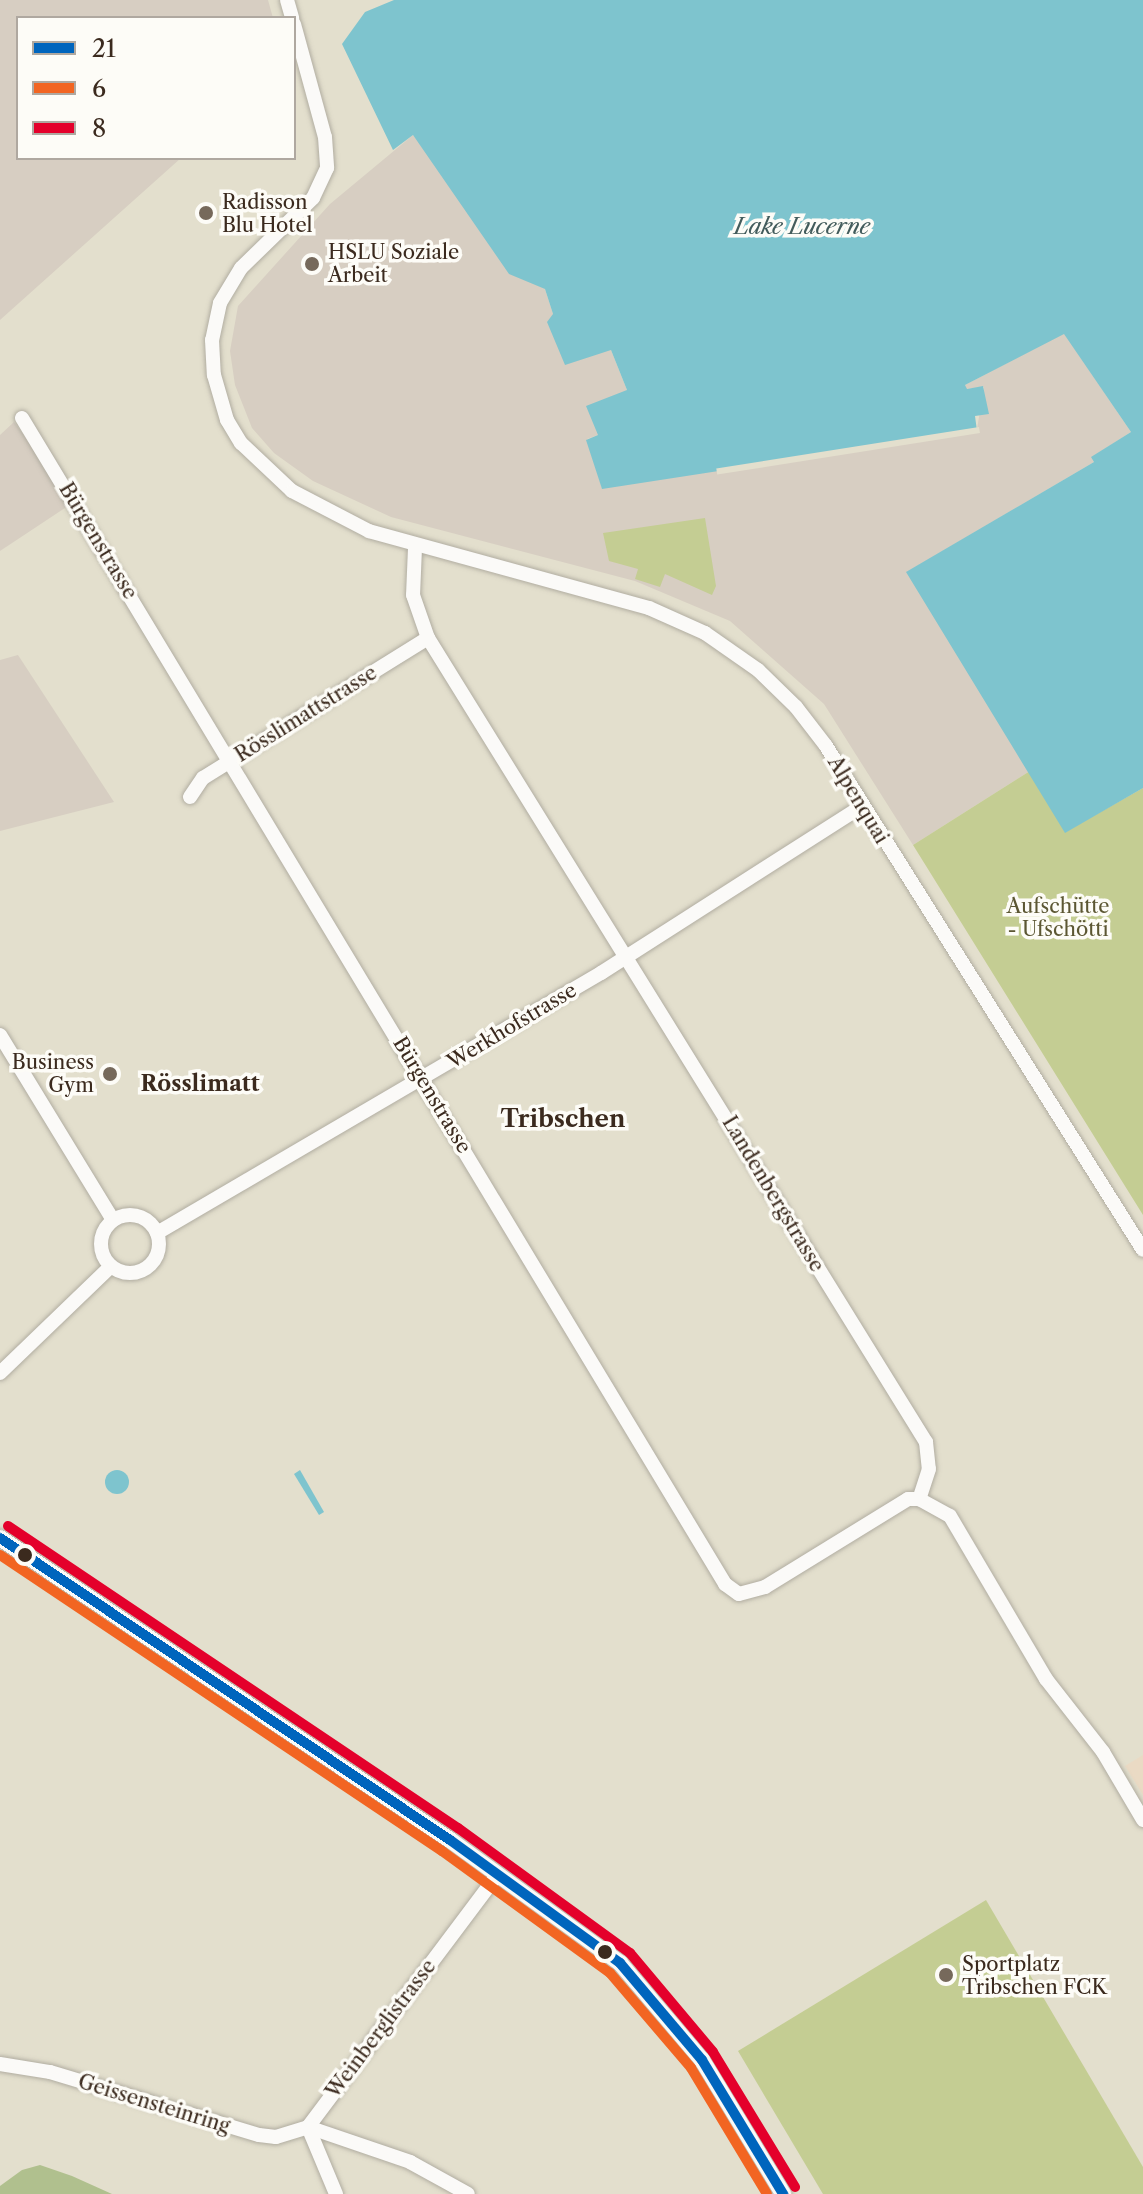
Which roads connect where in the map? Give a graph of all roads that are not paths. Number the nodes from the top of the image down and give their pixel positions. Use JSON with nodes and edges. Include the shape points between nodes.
{"nodes":[{"id":1,"x":296,"y":32,"type":"edge"},
{"id":2,"x":22,"y":418,"type":"dead end"},
{"id":3,"x":415,"y":548,"type":"junction"},
{"id":4,"x":428,"y":638,"type":"junction"},
{"id":5,"x":231,"y":762,"type":"junction"},
{"id":6,"x":190,"y":797,"type":"dead end"},
{"id":7,"x":861,"y":807,"type":"junction"},
{"id":8,"x":629,"y":956,"type":"junction"},
{"id":9,"x":0,"y":1035,"type":"edge"},
{"id":10,"x":423,"y":1080,"type":"junction"},
{"id":11,"x":113,"y":1220,"type":"junction"},
{"id":12,"x":157,"y":1233,"type":"junction"},
{"id":13,"x":1143,"y":1250,"type":"edge"},
{"id":14,"x":110,"y":1267,"type":"junction"},
{"id":15,"x":0,"y":1373,"type":"edge"},
{"id":16,"x":919,"y":1499,"type":"junction"},
{"id":17,"x":0,"y":1538,"type":"edge"},
{"id":18,"x":1143,"y":1820,"type":"edge"},
{"id":19,"x":498,"y":1874,"type":"junction"},
{"id":20,"x":0,"y":2064,"type":"edge"},
{"id":21,"x":308,"y":2127,"type":"junction"},
{"id":22,"x":336,"y":2194,"type":"edge"},
{"id":23,"x":468,"y":2194,"type":"edge"},
{"id":24,"x":783,"y":2194,"type":"edge"}],
"edges":[{"from":1,"to":3,"type":"street","name":"Alpenquai","via":[[325,137],[327,168],[313,198],[225,291],[212,340],[217,387],[233,431],[266,471],[339,517]]},
{"from":2,"to":5,"type":"street","name":"Bürgenstrasse"},
{"from":3,"to":4,"type":"street","name":"Landenbergstrasse","via":[[412,585]]},
{"from":3,"to":7,"type":"street","name":"Alpenquai","via":[[623,601],[705,633],[758,670],[796,707]]},
{"from":4,"to":5,"type":"street","name":"Rösslimattstrasse"},
{"from":4,"to":8,"type":"street","name":"Landenbergstrasse"},
{"from":5,"to":6,"type":"street","name":"Rösslimattstrasse","via":[[203,778]]},
{"from":5,"to":10,"type":"street","name":"Bürgenstrasse"},
{"from":7,"to":8,"type":"street","name":"Werkhofstrasse"},
{"from":7,"to":13,"type":"street","name":"Alpenquai"},
{"from":8,"to":10,"type":"street","name":"Werkhofstrasse"},
{"from":8,"to":16,"type":"street","name":"Landenbergstrasse","via":[[926,1442],[929,1469]]},
{"from":9,"to":11,"type":"street"},
{"from":10,"to":12,"type":"street","name":"Werkhofstrasse"},
{"from":10,"to":16,"type":"street","name":"Bürgenstrasse","via":[[725,1584],[739,1594],[765,1587],[908,1499]]},
{"from":11,"to":12,"type":"street","via":[[139,1216]]},
{"from":11,"to":14,"type":"street","via":[[100,1243]]},
{"from":12,"to":14,"type":"street","via":[[158,1254],[145,1270],[127,1274]]},
{"from":14,"to":15,"type":"street"},
{"from":16,"to":18,"type":"street","via":[[950,1516],[1046,1679],[1103,1752]]},
{"from":17,"to":19,"type":"street"},
{"from":19,"to":21,"type":"street","name":"Weinberglistrasse"},
{"from":19,"to":24,"type":"street","via":[[613,1957],[664,2009],[702,2060]]},
{"from":20,"to":21,"type":"street","name":"Geissensteinring","via":[[50,2072],[259,2135],[276,2137]]},
{"from":21,"to":22,"type":"street"},
{"from":21,"to":23,"type":"street","via":[[410,2162]]}]}
